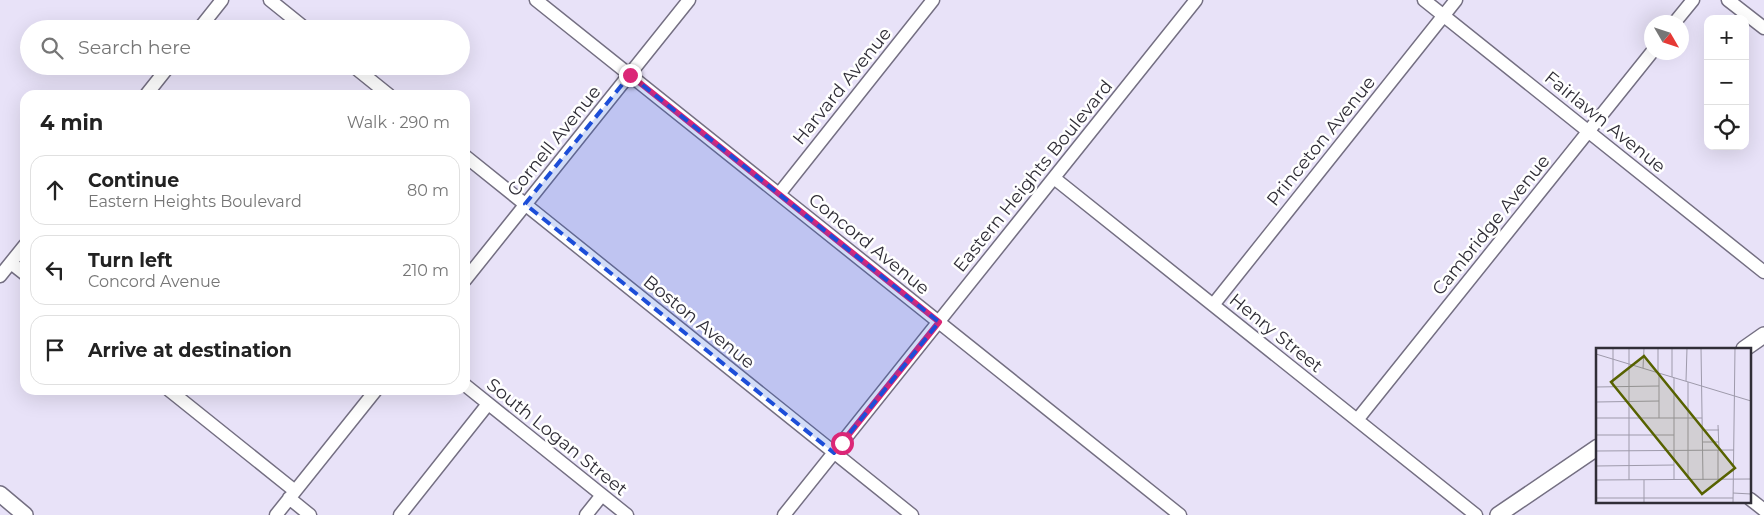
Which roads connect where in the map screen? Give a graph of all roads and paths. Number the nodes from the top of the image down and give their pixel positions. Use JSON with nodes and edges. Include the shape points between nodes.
{"nodes":[{"id":1,"x":222,"y":0,"type":"edge"},
{"id":2,"x":270,"y":0,"type":"edge"},
{"id":3,"x":536,"y":0,"type":"edge"},
{"id":4,"x":689,"y":0,"type":"edge"},
{"id":5,"x":933,"y":0,"type":"edge"},
{"id":6,"x":1196,"y":0,"type":"edge"},
{"id":7,"x":1424,"y":0,"type":"edge"},
{"id":8,"x":1456,"y":0,"type":"edge"},
{"id":9,"x":1693,"y":0,"type":"edge"},
{"id":10,"x":1728,"y":0,"type":"edge"},
{"id":11,"x":1681,"y":15,"type":"edge"},
{"id":12,"x":1444,"y":16,"type":"junction"},
{"id":13,"x":206,"y":20,"type":"edge"},
{"id":14,"x":295,"y":20,"type":"edge"},
{"id":15,"x":1764,"y":28,"type":"edge"},
{"id":16,"x":1646,"y":60,"type":"edge"},
{"id":17,"x":162,"y":75,"type":"edge"},
{"id":18,"x":364,"y":75,"type":"edge"},
{"id":19,"x":630,"y":75,"type":"junction"},
{"id":20,"x":150,"y":90,"type":"edge"},
{"id":21,"x":383,"y":90,"type":"edge"},
{"id":22,"x":1588,"y":131,"type":"junction"},
{"id":23,"x":470,"y":160,"type":"edge"},
{"id":24,"x":1054,"y":178,"type":"junction"},
{"id":25,"x":778,"y":194,"type":"junction"},
{"id":26,"x":525,"y":204,"type":"junction"},
{"id":27,"x":20,"y":251,"type":"edge"},
{"id":28,"x":11,"y":263,"type":"junction"},
{"id":29,"x":20,"y":270,"type":"edge"},
{"id":30,"x":1764,"y":272,"type":"edge"},
{"id":31,"x":470,"y":274,"type":"edge"},
{"id":32,"x":0,"y":276,"type":"edge"},
{"id":33,"x":1213,"y":305,"type":"junction"},
{"id":34,"x":939,"y":322,"type":"junction"},
{"id":35,"x":1764,"y":335,"type":"edge"},
{"id":36,"x":1745,"y":348,"type":"edge"},
{"id":37,"x":470,"y":390,"type":"edge"},
{"id":38,"x":175,"y":395,"type":"edge"},
{"id":39,"x":372,"y":395,"type":"edge"},
{"id":40,"x":488,"y":404,"type":"junction"},
{"id":41,"x":1357,"y":420,"type":"junction"},
{"id":42,"x":1596,"y":448,"type":"edge"},
{"id":43,"x":834,"y":453,"type":"junction"},
{"id":44,"x":0,"y":494,"type":"edge"},
{"id":45,"x":292,"y":495,"type":"junction"},
{"id":46,"x":602,"y":495,"type":"junction"},
{"id":47,"x":1752,"y":501,"type":"edge"},
{"id":48,"x":1764,"y":510,"type":"edge"},
{"id":49,"x":25,"y":515,"type":"edge"},
{"id":50,"x":276,"y":515,"type":"edge"},
{"id":51,"x":310,"y":515,"type":"edge"},
{"id":52,"x":400,"y":515,"type":"edge"},
{"id":53,"x":586,"y":515,"type":"edge"},
{"id":54,"x":627,"y":515,"type":"edge"},
{"id":55,"x":784,"y":515,"type":"edge"},
{"id":56,"x":912,"y":515,"type":"edge"},
{"id":57,"x":1180,"y":515,"type":"edge"},
{"id":58,"x":1476,"y":515,"type":"edge"},
{"id":59,"x":1498,"y":515,"type":"edge"}],
"edges":[{"from":1,"to":13,"type":"street"},
{"from":2,"to":14,"type":"street"},
{"from":3,"to":19,"type":"street","name":"Concord Avenue"},
{"from":4,"to":19,"type":"street","name":"Cornell Avenue"},
{"from":5,"to":25,"type":"street","name":"Harvard Avenue"},
{"from":6,"to":24,"type":"street","name":"Eastern Heights Boulevard"},
{"from":7,"to":12,"type":"street","name":"Fairlawn Avenue"},
{"from":8,"to":12,"type":"street","name":"Princeton Avenue"},
{"from":9,"to":11,"type":"street"},
{"from":10,"to":15,"type":"street"},
{"from":12,"to":22,"type":"street","name":"Fairlawn Avenue"},
{"from":12,"to":33,"type":"street","name":"Princeton Avenue"},
{"from":16,"to":22,"type":"street","name":"Cambridge Avenue"},
{"from":17,"to":20,"type":"street"},
{"from":18,"to":21,"type":"street"},
{"from":19,"to":25,"type":"street","name":"Concord Avenue"},
{"from":19,"to":26,"type":"street","name":"Cornell Avenue"},
{"from":22,"to":30,"type":"street","name":"Fairlawn Avenue"},
{"from":22,"to":41,"type":"street","name":"Cambridge Avenue"},
{"from":23,"to":26,"type":"street","name":"Boston Avenue"},
{"from":24,"to":33,"type":"street","name":"Henry Street"},
{"from":24,"to":34,"type":"street","name":"Eastern Heights Boulevard"},
{"from":25,"to":34,"type":"street","name":"Concord Avenue"},
{"from":26,"to":31,"type":"street","name":"Cornell Avenue"},
{"from":26,"to":43,"type":"street","name":"Boston Avenue"},
{"from":27,"to":28,"type":"street"},
{"from":28,"to":29,"type":"street"},
{"from":28,"to":32,"type":"street"},
{"from":33,"to":41,"type":"street","name":"Henry Street"},
{"from":34,"to":43,"type":"street","name":"Eastern Heights Boulevard"},
{"from":34,"to":57,"type":"street","name":"Concord Avenue"},
{"from":35,"to":36,"type":"street"},
{"from":37,"to":40,"type":"street","name":"South Logan Street"},
{"from":38,"to":45,"type":"street"},
{"from":39,"to":45,"type":"street"},
{"from":40,"to":46,"type":"street","name":"South Logan Street"},
{"from":40,"to":52,"type":"street"},
{"from":41,"to":58,"type":"street","name":"Henry Street"},
{"from":42,"to":59,"type":"street"},
{"from":43,"to":55,"type":"street","name":"Eastern Heights Boulevard"},
{"from":43,"to":56,"type":"street","name":"Boston Avenue"},
{"from":44,"to":49,"type":"street"},
{"from":45,"to":50,"type":"street"},
{"from":45,"to":51,"type":"street"},
{"from":46,"to":53,"type":"street"},
{"from":46,"to":54,"type":"street","name":"South Logan Street"},
{"from":47,"to":48,"type":"street"}]}
